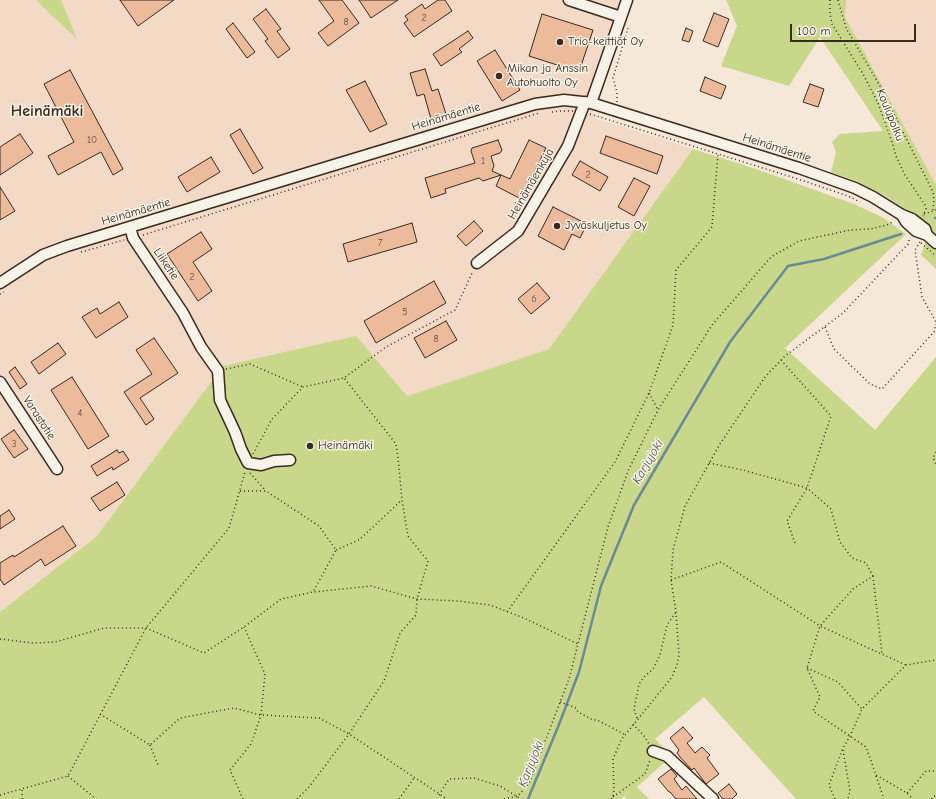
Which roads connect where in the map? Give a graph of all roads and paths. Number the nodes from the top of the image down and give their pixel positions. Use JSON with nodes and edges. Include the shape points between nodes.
{"nodes":[{"id":1,"x":569,"y":0,"type":"edge"},
{"id":2,"x":627,"y":0,"type":"edge"},
{"id":3,"x":830,"y":0,"type":"edge"},
{"id":4,"x":838,"y":0,"type":"edge"},
{"id":5,"x":621,"y":17,"type":"junction"},
{"id":6,"x":628,"y":28,"type":"dead end"},
{"id":7,"x":588,"y":102,"type":"junction"},
{"id":8,"x":582,"y":112,"type":"junction"},
{"id":9,"x":613,"y":115,"type":"junction"},
{"id":10,"x":718,"y":154,"type":"junction"},
{"id":11,"x":865,"y":204,"type":"dead end"},
{"id":12,"x":935,"y":210,"type":"edge"},
{"id":13,"x":924,"y":214,"type":"junction"},
{"id":14,"x":890,"y":224,"type":"dead end"},
{"id":15,"x":130,"y":227,"type":"junction"},
{"id":16,"x":914,"y":228,"type":"junction"},
{"id":17,"x":927,"y":235,"type":"junction"},
{"id":18,"x":133,"y":238,"type":"junction"},
{"id":19,"x":936,"y":243,"type":"edge"},
{"id":20,"x":80,"y":252,"type":"dead end"},
{"id":21,"x":477,"y":263,"type":"joint"},
{"id":22,"x":3,"y":287,"type":"edge"},
{"id":23,"x":0,"y":294,"type":"edge"},
{"id":24,"x":936,"y":323,"type":"edge"},
{"id":25,"x":825,"y":326,"type":"junction"},
{"id":26,"x":934,"y":332,"type":"junction"},
{"id":27,"x":936,"y":334,"type":"edge"},
{"id":28,"x":781,"y":360,"type":"junction"},
{"id":29,"x":218,"y":371,"type":"junction"},
{"id":30,"x":344,"y":378,"type":"junction"},
{"id":31,"x":0,"y":382,"type":"edge"},
{"id":32,"x":303,"y":387,"type":"junction"},
{"id":33,"x":649,"y":393,"type":"junction"},
{"id":34,"x":658,"y":410,"type":"junction"},
{"id":35,"x":936,"y":452,"type":"edge"},
{"id":36,"x":290,"y":460,"type":"dead end"},
{"id":37,"x":248,"y":463,"type":"junction"},
{"id":38,"x":709,"y":463,"type":"junction"},
{"id":39,"x":936,"y":464,"type":"edge"},
{"id":40,"x":57,"y":470,"type":"dead end"},
{"id":41,"x":807,"y":488,"type":"junction"},
{"id":42,"x":240,"y":491,"type":"junction"},
{"id":43,"x":266,"y":491,"type":"junction"},
{"id":44,"x":402,"y":500,"type":"junction"},
{"id":45,"x":795,"y":543,"type":"dead end"},
{"id":46,"x":336,"y":550,"type":"junction"},
{"id":47,"x":873,"y":576,"type":"junction"},
{"id":48,"x":671,"y":580,"type":"junction"},
{"id":49,"x":313,"y":592,"type":"junction"},
{"id":50,"x":417,"y":599,"type":"junction"},
{"id":51,"x":507,"y":612,"type":"junction"},
{"id":52,"x":676,"y":612,"type":"junction"},
{"id":53,"x":820,"y":626,"type":"junction"},
{"id":54,"x":244,"y":627,"type":"junction"},
{"id":55,"x":146,"y":628,"type":"junction"},
{"id":56,"x":0,"y":639,"type":"edge"},
{"id":57,"x":578,"y":644,"type":"junction"},
{"id":58,"x":882,"y":654,"type":"junction"},
{"id":59,"x":936,"y":660,"type":"edge"},
{"id":60,"x":906,"y":665,"type":"junction"},
{"id":61,"x":807,"y":668,"type":"junction"},
{"id":62,"x":560,"y":702,"type":"junction"},
{"id":63,"x":862,"y":709,"type":"junction"},
{"id":64,"x":100,"y":714,"type":"junction"},
{"id":65,"x":261,"y":715,"type":"junction"},
{"id":66,"x":637,"y":718,"type":"junction"},
{"id":67,"x":633,"y":724,"type":"junction"},
{"id":68,"x":348,"y":734,"type":"junction"},
{"id":69,"x":624,"y":734,"type":"junction"},
{"id":70,"x":850,"y":736,"type":"junction"},
{"id":71,"x":150,"y":745,"type":"junction"},
{"id":72,"x":842,"y":748,"type":"junction"},
{"id":73,"x":653,"y":751,"type":"junction"},
{"id":74,"x":158,"y":765,"type":"dead end"},
{"id":75,"x":936,"y":771,"type":"edge"},
{"id":76,"x":876,"y":775,"type":"junction"},
{"id":77,"x":68,"y":776,"type":"junction"},
{"id":78,"x":414,"y":778,"type":"junction"},
{"id":79,"x":22,"y":788,"type":"junction"},
{"id":80,"x":908,"y":793,"type":"junction"},
{"id":81,"x":0,"y":795,"type":"edge"},
{"id":82,"x":439,"y":795,"type":"junction"},
{"id":83,"x":936,"y":795,"type":"edge"},
{"id":84,"x":518,"y":796,"type":"junction"},
{"id":85,"x":613,"y":797,"type":"junction"},
{"id":86,"x":22,"y":799,"type":"edge"},
{"id":87,"x":96,"y":799,"type":"edge"},
{"id":88,"x":243,"y":799,"type":"edge"},
{"id":89,"x":297,"y":799,"type":"edge"},
{"id":90,"x":400,"y":799,"type":"edge"},
{"id":91,"x":447,"y":799,"type":"edge"},
{"id":92,"x":504,"y":799,"type":"edge"},
{"id":93,"x":521,"y":799,"type":"edge"},
{"id":94,"x":611,"y":799,"type":"edge"},
{"id":95,"x":713,"y":799,"type":"edge"},
{"id":96,"x":835,"y":799,"type":"edge"},
{"id":97,"x":848,"y":799,"type":"edge"},
{"id":98,"x":884,"y":799,"type":"edge"},
{"id":99,"x":913,"y":799,"type":"edge"},
{"id":100,"x":931,"y":799,"type":"edge"}],
"edges":[{"from":1,"to":5,"type":"street"},
{"from":2,"to":5,"type":"street","name":"Heinämäenkuja"},
{"from":3,"to":13,"type":"path","name":"Koulupolku","via":[[832,24],[878,103],[896,156],[925,205]]},
{"from":4,"to":12,"type":"path","via":[[846,28],[878,84],[933,192]]},
{"from":5,"to":7,"type":"street","name":"Heinämäenkuja"},
{"from":6,"to":9,"type":"path","via":[[614,70],[613,78],[618,100]]},
{"from":7,"to":8,"type":"street","name":"Heinämäenkuja"},
{"from":7,"to":9,"type":"street","name":"Heinämäentie"},
{"from":7,"to":15,"type":"street","name":"Heinämäentie","via":[[564,100],[535,104]]},
{"from":8,"to":9,"type":"path"},
{"from":8,"to":18,"type":"path","via":[[538,114]]},
{"from":8,"to":21,"type":"street","name":"Heinämäenkuja","via":[[568,146],[518,231]]},
{"from":9,"to":10,"type":"path"},
{"from":9,"to":16,"type":"street","name":"Heinämäentie","via":[[826,177],[873,197],[902,215]]},
{"from":10,"to":11,"type":"path","via":[[848,196]]},
{"from":10,"to":33,"type":"path","via":[[712,227],[676,270],[673,325]]},
{"from":12,"to":13,"type":"path"},
{"from":13,"to":16,"type":"path"},
{"from":14,"to":34,"type":"path","via":[[798,241],[771,257],[712,325]]},
{"from":15,"to":18,"type":"street","name":"Liiketie"},
{"from":15,"to":22,"type":"street","name":"Heinämäentie","via":[[43,255]]},
{"from":16,"to":17,"type":"street","name":"Heinämäentie"},
{"from":16,"to":25,"type":"path","via":[[908,244],[843,312]]},
{"from":17,"to":19,"type":"street","name":"Heinämäentie"},
{"from":17,"to":24,"type":"path","via":[[915,250],[922,297]]},
{"from":18,"to":20,"type":"path"},
{"from":18,"to":29,"type":"street","name":"Liiketie"},
{"from":21,"to":30,"type":"path","via":[[455,310],[386,347]]},
{"from":22,"to":23,"type":"path"},
{"from":24,"to":26,"type":"path"},
{"from":25,"to":26,"type":"path","via":[[834,349],[870,384],[882,389]]},
{"from":25,"to":28,"type":"path"},
{"from":26,"to":27,"type":"path"},
{"from":28,"to":38,"type":"path","via":[[745,405]]},
{"from":28,"to":41,"type":"path","via":[[831,416]]},
{"from":29,"to":32,"type":"path","via":[[250,364]]},
{"from":29,"to":37,"type":"street","via":[[220,400]]},
{"from":30,"to":32,"type":"path"},
{"from":30,"to":44,"type":"path","via":[[396,444]]},
{"from":31,"to":40,"type":"street","name":"Varastotie"},
{"from":32,"to":37,"type":"path","via":[[272,419]]},
{"from":33,"to":34,"type":"path"},
{"from":33,"to":51,"type":"path","via":[[615,462]]},
{"from":34,"to":57,"type":"path","via":[[628,471],[608,527]]},
{"from":35,"to":39,"type":"path","via":[[932,458]]},
{"from":36,"to":37,"type":"street","via":[[261,465]]},
{"from":38,"to":41,"type":"path"},
{"from":38,"to":48,"type":"path","via":[[684,506],[673,550]]},
{"from":41,"to":45,"type":"path","via":[[787,521]]},
{"from":41,"to":47,"type":"path","via":[[831,509],[840,542],[852,558],[866,563]]},
{"from":42,"to":43,"type":"path"},
{"from":42,"to":43,"type":"path","via":[[246,469]]},
{"from":42,"to":55,"type":"path","via":[[229,528]]},
{"from":43,"to":46,"type":"path","via":[[319,526]]},
{"from":44,"to":46,"type":"path","via":[[359,540]]},
{"from":44,"to":50,"type":"path","via":[[408,536],[428,561]]},
{"from":46,"to":49,"type":"path"},
{"from":47,"to":53,"type":"path","via":[[853,589]]},
{"from":47,"to":58,"type":"path"},
{"from":48,"to":52,"type":"path"},
{"from":48,"to":53,"type":"path","via":[[721,562]]},
{"from":49,"to":50,"type":"path","via":[[372,586]]},
{"from":49,"to":54,"type":"path","via":[[281,599]]},
{"from":50,"to":51,"type":"path","via":[[490,605]]},
{"from":50,"to":68,"type":"path","via":[[416,615],[400,633],[384,681]]},
{"from":51,"to":57,"type":"path"},
{"from":52,"to":66,"type":"path","via":[[667,625],[660,656],[653,669],[639,684],[634,709]]},
{"from":52,"to":66,"type":"path","via":[[679,655],[677,665],[672,677]]},
{"from":53,"to":58,"type":"path"},
{"from":53,"to":61,"type":"path"},
{"from":54,"to":55,"type":"path","via":[[204,653]]},
{"from":54,"to":65,"type":"path","via":[[265,674]]},
{"from":55,"to":56,"type":"path","via":[[104,628],[55,642],[33,643]]},
{"from":55,"to":64,"type":"path"},
{"from":57,"to":62,"type":"path","via":[[569,680]]},
{"from":58,"to":60,"type":"path"},
{"from":59,"to":60,"type":"path"},
{"from":60,"to":63,"type":"path"},
{"from":61,"to":63,"type":"path","via":[[838,682]]},
{"from":61,"to":70,"type":"path","via":[[820,697],[812,711]]},
{"from":62,"to":69,"type":"path"},
{"from":62,"to":84,"type":"path","via":[[529,782]]},
{"from":63,"to":70,"type":"path"},
{"from":64,"to":71,"type":"path"},
{"from":64,"to":77,"type":"path"},
{"from":65,"to":68,"type":"path","via":[[319,718]]},
{"from":65,"to":71,"type":"path","via":[[234,708],[180,718]]},
{"from":65,"to":88,"type":"path","via":[[251,744],[230,770]]},
{"from":66,"to":67,"type":"path"},
{"from":67,"to":69,"type":"path"},
{"from":67,"to":73,"type":"path"},
{"from":68,"to":78,"type":"path"},
{"from":68,"to":89,"type":"path","via":[[309,788]]},
{"from":69,"to":85,"type":"path","via":[[613,759]]},
{"from":70,"to":72,"type":"path"},
{"from":70,"to":76,"type":"path","via":[[866,748]]},
{"from":71,"to":74,"type":"path"},
{"from":72,"to":96,"type":"path","via":[[829,785]]},
{"from":72,"to":97,"type":"path","via":[[850,791]]},
{"from":73,"to":85,"type":"path","via":[[645,774]]},
{"from":73,"to":95,"type":"street","via":[[667,756]]},
{"from":75,"to":80,"type":"path","via":[[926,771]]},
{"from":76,"to":80,"type":"path"},
{"from":76,"to":98,"type":"path"},
{"from":77,"to":79,"type":"path"},
{"from":77,"to":87,"type":"path"},
{"from":78,"to":82,"type":"path"},
{"from":78,"to":90,"type":"path"},
{"from":79,"to":81,"type":"path"},
{"from":79,"to":86,"type":"path"},
{"from":80,"to":99,"type":"path"},
{"from":82,"to":84,"type":"path","via":[[449,779],[474,778],[500,786]]},
{"from":82,"to":91,"type":"path"},
{"from":83,"to":100,"type":"path"},
{"from":84,"to":92,"type":"path"},
{"from":84,"to":93,"type":"path"},
{"from":85,"to":94,"type":"path"}]}
